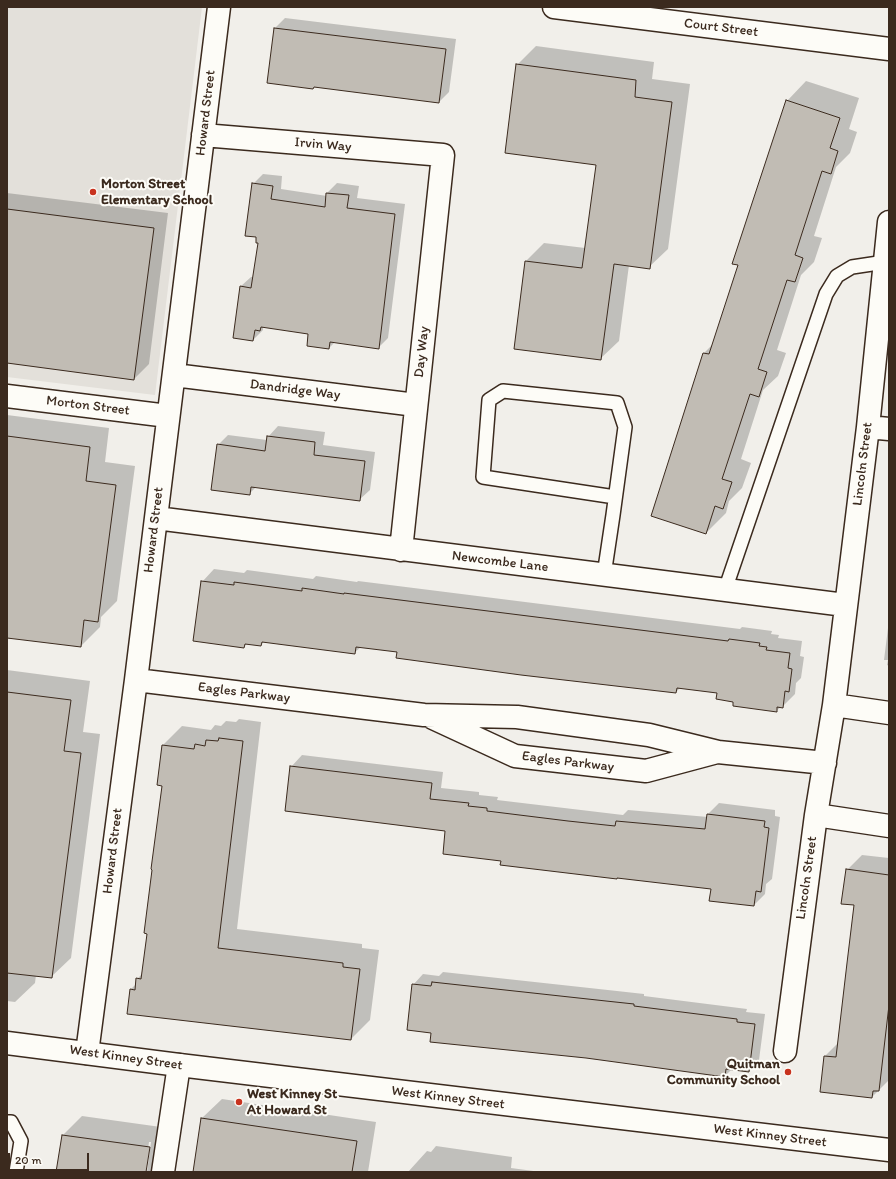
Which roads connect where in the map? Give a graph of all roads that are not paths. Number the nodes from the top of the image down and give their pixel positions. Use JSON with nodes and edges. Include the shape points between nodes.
{"nodes":[{"id":1,"x":219,"y":7,"type":"edge"},
{"id":2,"x":554,"y":7,"type":"edge"},
{"id":3,"x":889,"y":49,"type":"edge"},
{"id":4,"x":203,"y":135,"type":"junction"},
{"id":5,"x":443,"y":155,"type":"joint"},
{"id":6,"x":889,"y":222,"type":"edge"},
{"id":7,"x":885,"y":262,"type":"junction"},
{"id":8,"x":174,"y":375,"type":"junction"},
{"id":9,"x":7,"y":396,"type":"edge"},
{"id":10,"x":416,"y":405,"type":"junction"},
{"id":11,"x":168,"y":416,"type":"junction"},
{"id":12,"x":868,"y":427,"type":"junction"},
{"id":13,"x":889,"y":429,"type":"edge"},
{"id":14,"x":615,"y":497,"type":"junction"},
{"id":15,"x":156,"y":518,"type":"junction"},
{"id":16,"x":401,"y":550,"type":"junction"},
{"id":17,"x":604,"y":575,"type":"junction"},
{"id":18,"x":725,"y":590,"type":"junction"},
{"id":19,"x":845,"y":605,"type":"junction"},
{"id":20,"x":136,"y":680,"type":"junction"},
{"id":21,"x":834,"y":705,"type":"junction"},
{"id":22,"x":889,"y":713,"type":"edge"},
{"id":23,"x":424,"y":715,"type":"junction"},
{"id":24,"x":718,"y":752,"type":"junction"},
{"id":25,"x":825,"y":763,"type":"junction"},
{"id":26,"x":816,"y":815,"type":"junction"},
{"id":27,"x":889,"y":826,"type":"edge"},
{"id":28,"x":7,"y":1043,"type":"edge"},
{"id":29,"x":785,"y":1051,"type":"dead end"},
{"id":30,"x":87,"y":1052,"type":"junction"},
{"id":31,"x":179,"y":1065,"type":"junction"},
{"id":32,"x":7,"y":1122,"type":"edge"},
{"id":33,"x":889,"y":1150,"type":"edge"},
{"id":34,"x":16,"y":1172,"type":"edge"},
{"id":35,"x":163,"y":1172,"type":"edge"}],
"edges":[{"from":1,"to":4,"type":"street","name":"Howard Street"},
{"from":2,"to":3,"type":"street","name":"Court Street"},
{"from":4,"to":5,"type":"street","name":"Irvin Way"},
{"from":4,"to":8,"type":"street","name":"Howard Street"},
{"from":5,"to":10,"type":"street","name":"Day Way"},
{"from":6,"to":7,"type":"street","name":"Lincoln Street"},
{"from":7,"to":12,"type":"street","name":"Lincoln Street"},
{"from":7,"to":18,"type":"lane","via":[[852,267],[836,276],[826,294]]},
{"from":8,"to":10,"type":"street","name":"Dandridge Way"},
{"from":8,"to":11,"type":"street","name":"Howard Street"},
{"from":9,"to":11,"type":"street","name":"Morton Street"},
{"from":10,"to":16,"type":"street","name":"Day Way"},
{"from":11,"to":15,"type":"street","name":"Howard Street"},
{"from":12,"to":13,"type":"street"},
{"from":12,"to":19,"type":"street","name":"Lincoln Street"},
{"from":14,"to":14,"type":"lane","via":[[625,427],[617,403],[503,391],[489,400],[483,477]]},
{"from":14,"to":17,"type":"lane"},
{"from":15,"to":16,"type":"street","name":"Newcombe Lane"},
{"from":15,"to":20,"type":"street","name":"Howard Street"},
{"from":16,"to":17,"type":"street","name":"Newcombe Lane"},
{"from":17,"to":18,"type":"street","name":"Newcombe Lane"},
{"from":18,"to":19,"type":"street","name":"Newcombe Lane"},
{"from":19,"to":21,"type":"street","name":"Lincoln Street"},
{"from":20,"to":23,"type":"street","name":"Eagles Parkway"},
{"from":20,"to":30,"type":"street","name":"Howard Street"},
{"from":21,"to":22,"type":"street"},
{"from":21,"to":25,"type":"street","name":"Lincoln Street"},
{"from":23,"to":24,"type":"street","name":"Eagles Parkway","via":[[517,717],[649,735]]},
{"from":23,"to":24,"type":"street","name":"Eagles Parkway","via":[[515,756],[646,771]]},
{"from":24,"to":25,"type":"street","name":"Eagles Parkway"},
{"from":25,"to":26,"type":"street","name":"Lincoln Street"},
{"from":26,"to":27,"type":"street"},
{"from":26,"to":29,"type":"street","name":"Lincoln Street"},
{"from":28,"to":30,"type":"street","name":"West Kinney Street"},
{"from":30,"to":31,"type":"street","name":"West Kinney Street"},
{"from":31,"to":33,"type":"street","name":"West Kinney Street"},
{"from":31,"to":35,"type":"street"},
{"from":32,"to":34,"type":"lane","via":[[11,1122],[21,1141]]}]}
